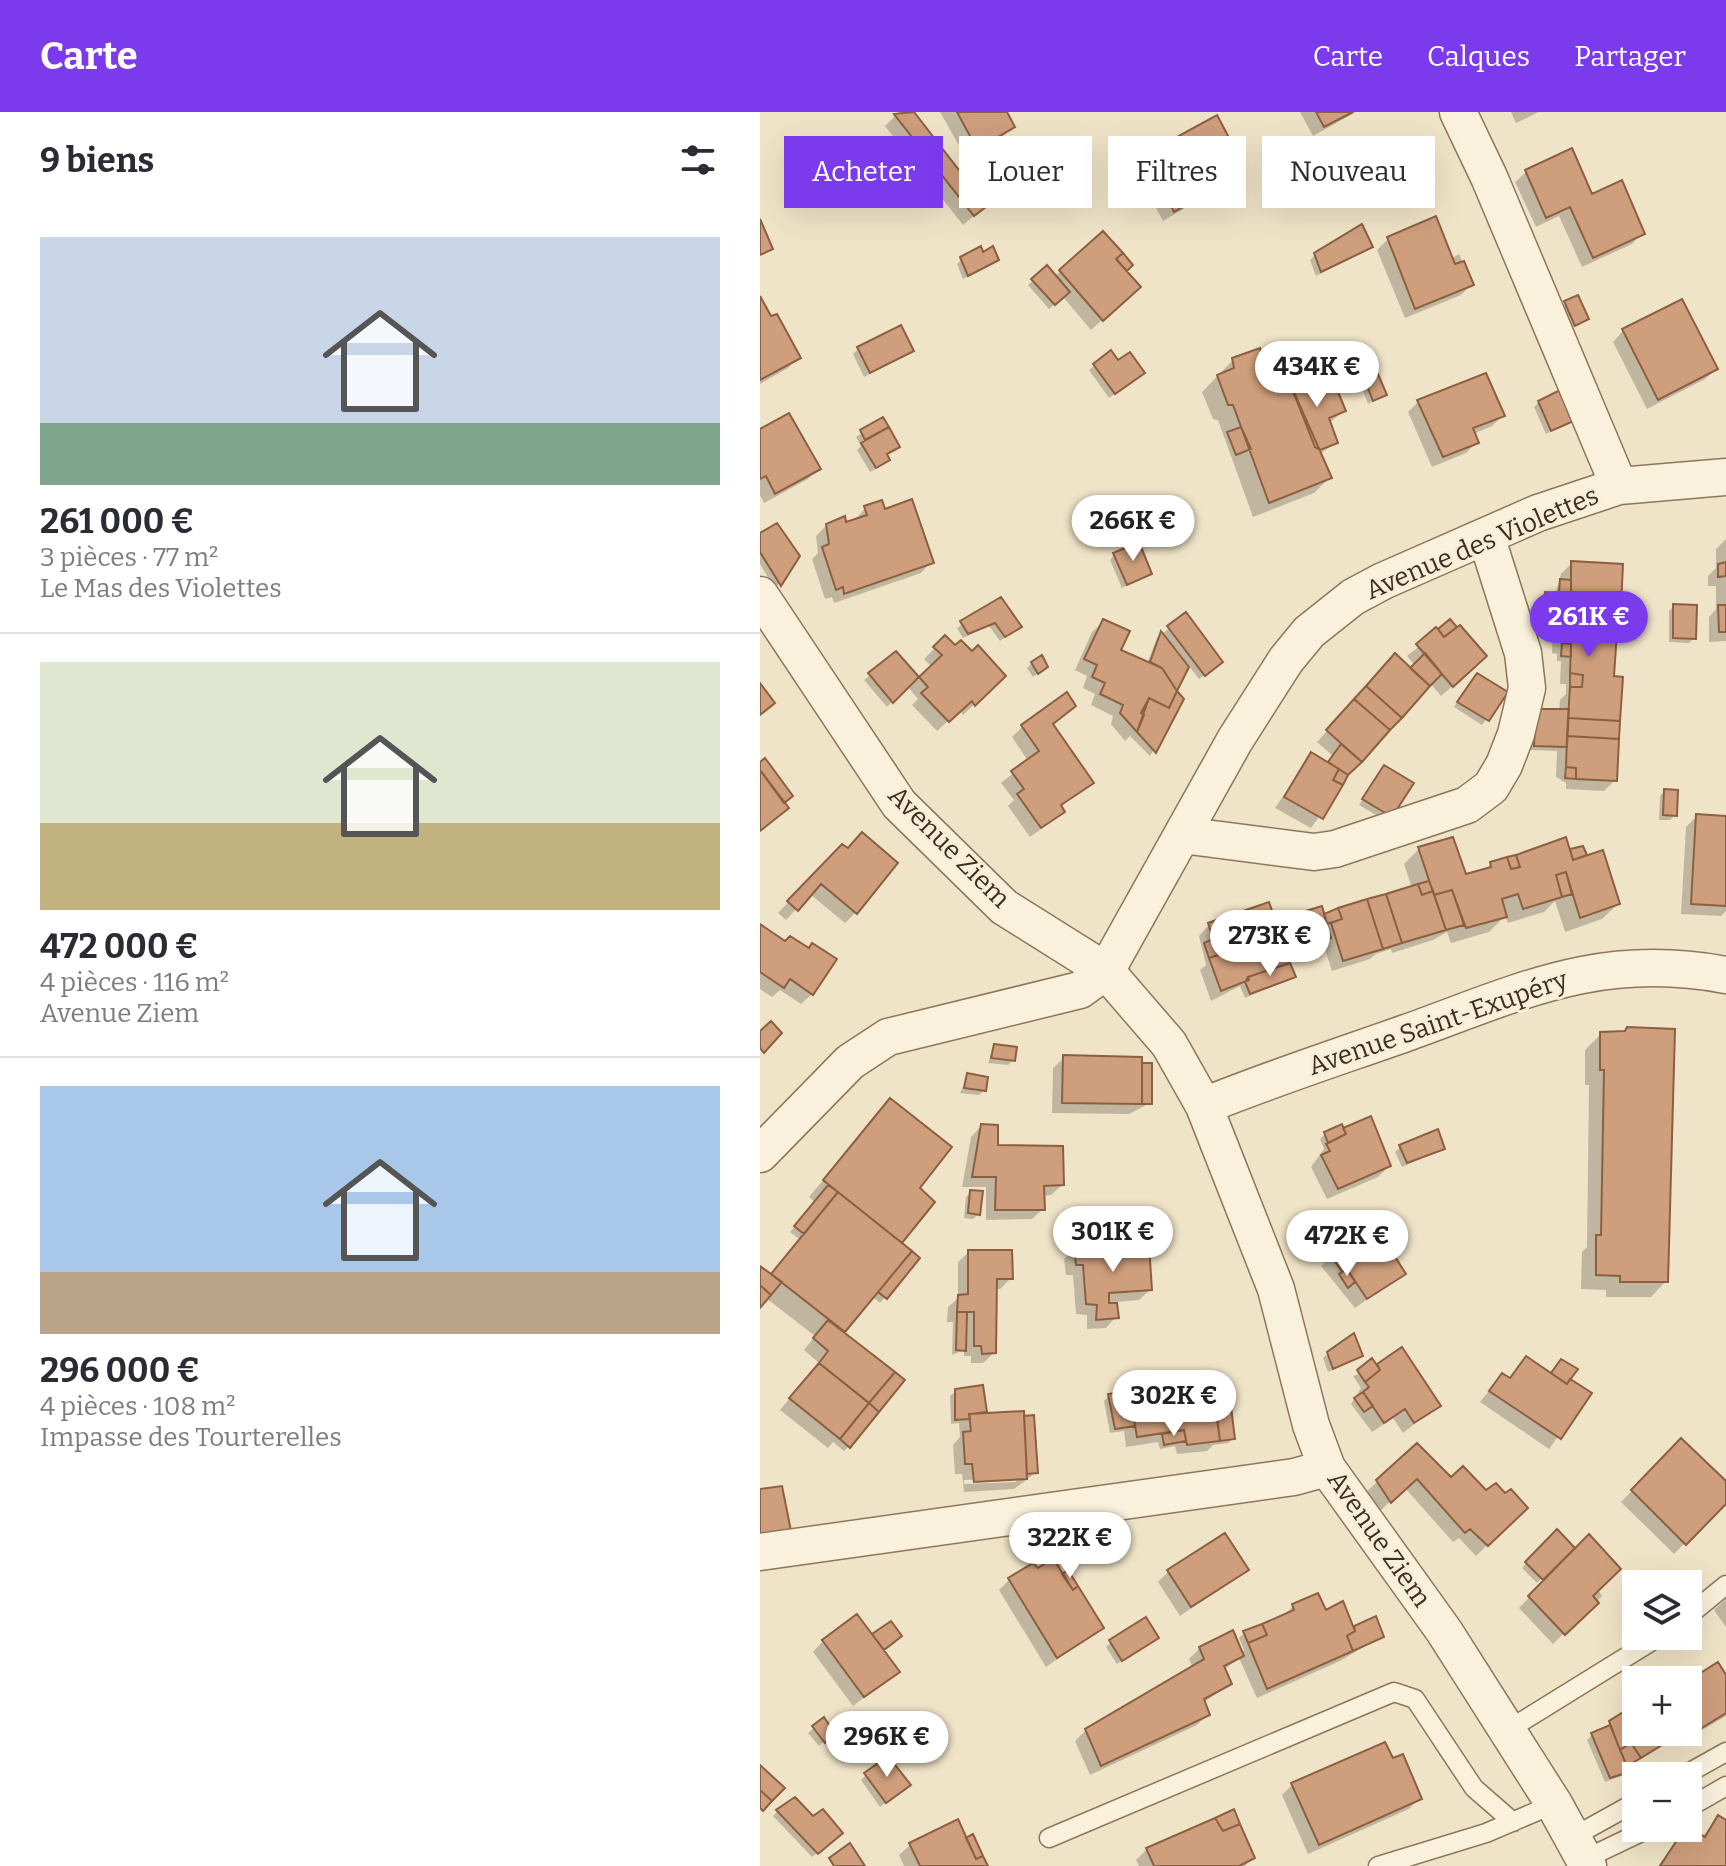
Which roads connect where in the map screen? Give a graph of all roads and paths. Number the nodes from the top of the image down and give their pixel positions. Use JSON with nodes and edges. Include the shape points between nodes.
{"nodes":[{"id":1,"x":1458,"y":112,"type":"edge"},
{"id":2,"x":1726,"y":477,"type":"edge"},
{"id":3,"x":1619,"y":486,"type":"junction"},
{"id":4,"x":1486,"y":536,"type":"junction"},
{"id":5,"x":762,"y":602,"type":"edge"},
{"id":6,"x":1182,"y":835,"type":"junction"},
{"id":7,"x":1106,"y":971,"type":"junction"},
{"id":8,"x":1726,"y":975,"type":"edge"},
{"id":9,"x":1204,"y":1106,"type":"junction"},
{"id":10,"x":760,"y":1154,"type":"edge"},
{"id":11,"x":1327,"y":1468,"type":"junction"},
{"id":12,"x":760,"y":1552,"type":"edge"},
{"id":13,"x":1726,"y":1585,"type":"edge"},
{"id":14,"x":1702,"y":1605,"type":"edge"},
{"id":15,"x":1637,"y":1650,"type":"edge"},
{"id":16,"x":1508,"y":1730,"type":"junction"},
{"id":17,"x":1726,"y":1752,"type":"edge"},
{"id":18,"x":1702,"y":1765,"type":"edge"},
{"id":19,"x":1726,"y":1786,"type":"edge"},
{"id":20,"x":1702,"y":1800,"type":"edge"},
{"id":21,"x":1554,"y":1804,"type":"junction"},
{"id":22,"x":1622,"y":1815,"type":"edge"},
{"id":23,"x":1513,"y":1822,"type":"junction"},
{"id":24,"x":1049,"y":1838,"type":"dead end"},
{"id":25,"x":1622,"y":1839,"type":"edge"},
{"id":26,"x":1582,"y":1854,"type":"edge"},
{"id":27,"x":1378,"y":1866,"type":"edge"}],
"edges":[{"from":1,"to":3,"type":"street"},
{"from":2,"to":3,"type":"street","name":"Avenue des Violettes"},
{"from":3,"to":4,"type":"street","name":"Avenue des Violettes"},
{"from":4,"to":6,"type":"street","name":"Avenue des Violettes","via":[[1353,597],[1309,632],[1235,740]]},
{"from":4,"to":6,"type":"street","via":[[1523,653],[1527,688],[1516,734],[1491,787],[1467,805],[1335,849],[1314,852]]},
{"from":5,"to":7,"type":"street","name":"Avenue Ziem","via":[[899,804],[1004,907]]},
{"from":6,"to":7,"type":"street","name":"Avenue des Violettes"},
{"from":7,"to":9,"type":"street","name":"Avenue Ziem","via":[[1169,1044]]},
{"from":7,"to":10,"type":"street","via":[[1080,990],[888,1037],[850,1062]]},
{"from":8,"to":9,"type":"street","name":"Avenue Saint-Exupéry","via":[[1642,966],[1528,987]]},
{"from":9,"to":11,"type":"street","name":"Avenue Ziem","via":[[1276,1289]]},
{"from":11,"to":12,"type":"street","via":[[1294,1477]]},
{"from":11,"to":16,"type":"street","name":"Avenue Ziem"},
{"from":13,"to":14,"type":"lane"},
{"from":15,"to":16,"type":"lane"},
{"from":16,"to":21,"type":"street","name":"Avenue Ziem"},
{"from":17,"to":18,"type":"lane"},
{"from":19,"to":20,"type":"lane"},
{"from":21,"to":23,"type":"lane"},
{"from":21,"to":26,"type":"street","name":"Avenue Ziem"},
{"from":22,"to":26,"type":"lane"},
{"from":23,"to":24,"type":"lane","via":[[1474,1788],[1415,1699],[1394,1692]]},
{"from":23,"to":27,"type":"lane"},
{"from":25,"to":26,"type":"lane"}]}
